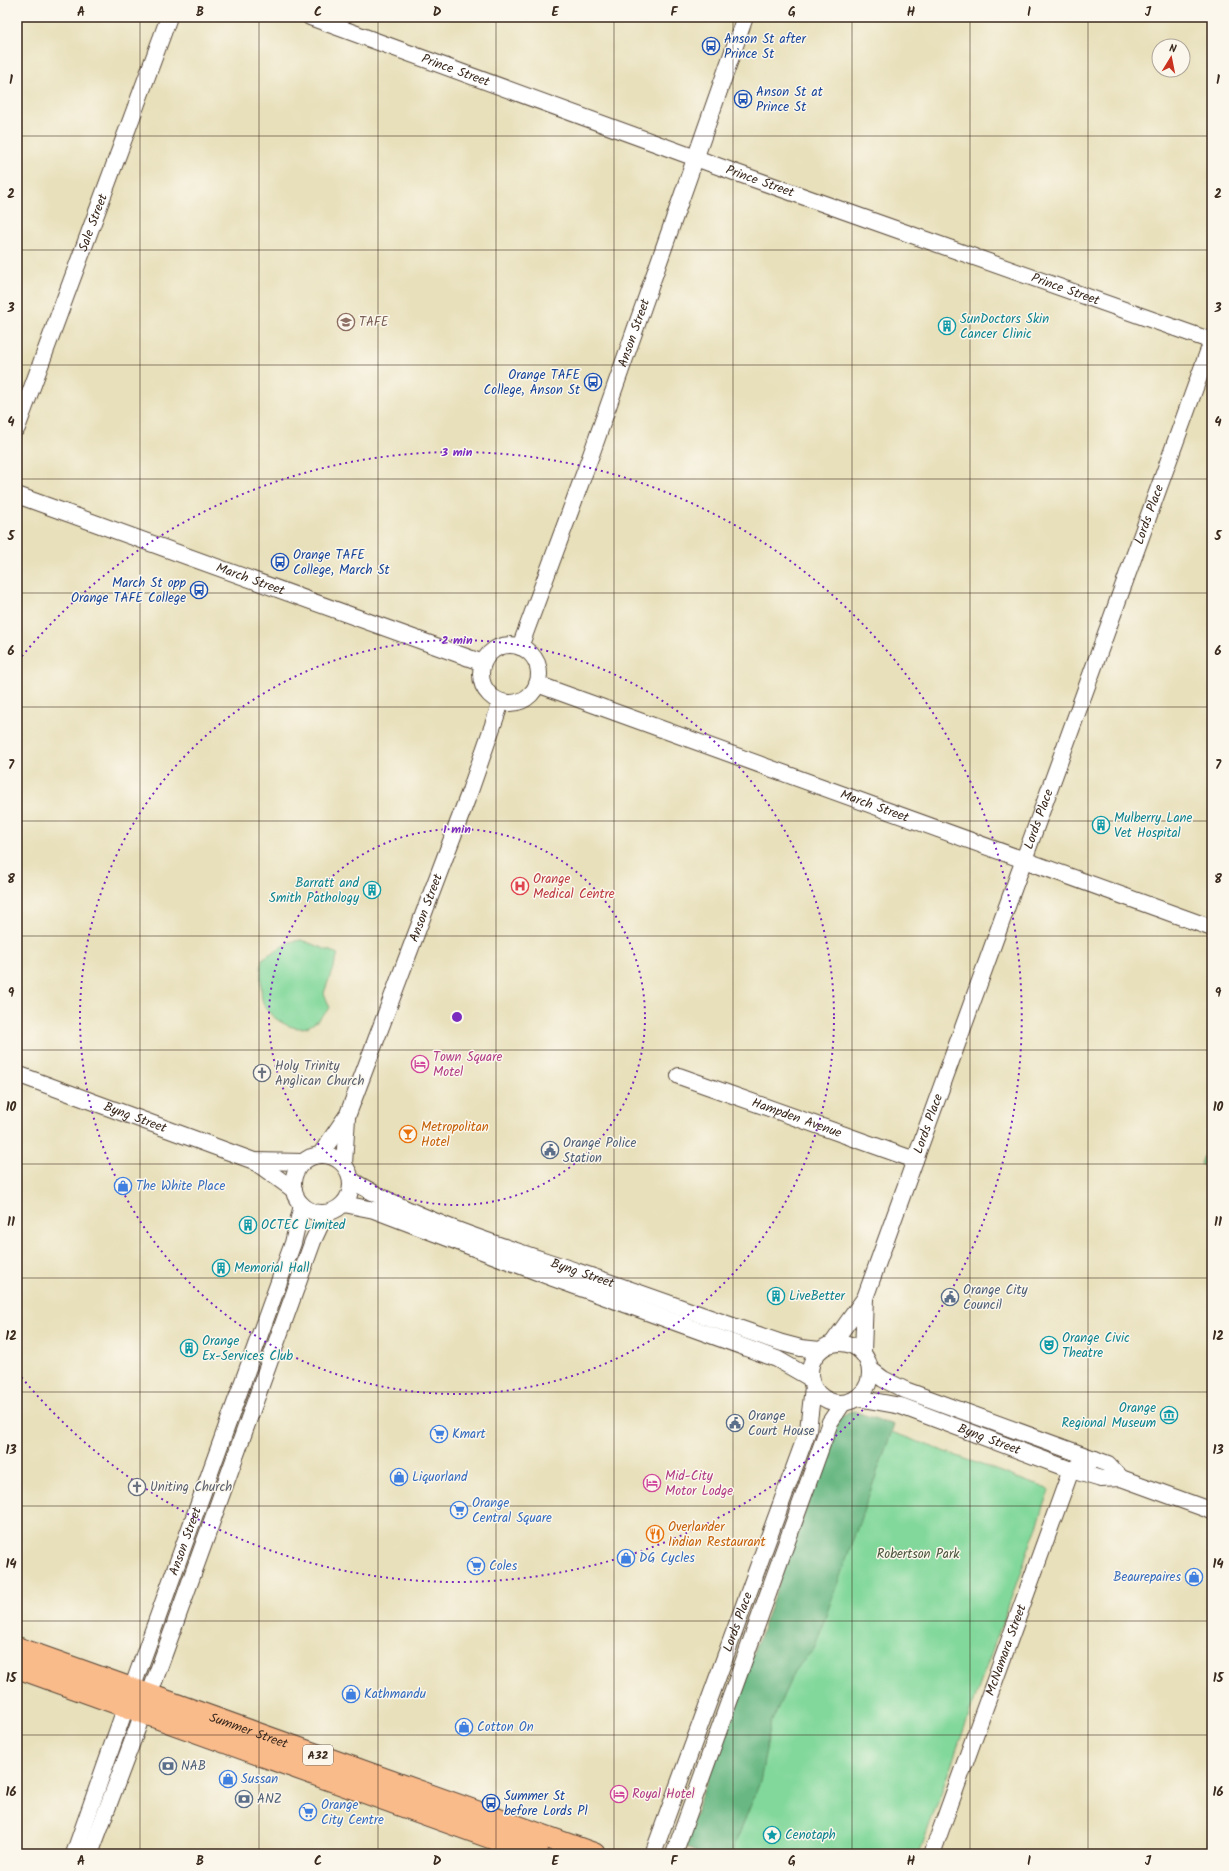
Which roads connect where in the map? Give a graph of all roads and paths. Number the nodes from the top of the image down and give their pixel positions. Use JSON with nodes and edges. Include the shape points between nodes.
{"nodes":[{"id":1,"x":169,"y":17,"type":"edge"},
{"id":2,"x":310,"y":17,"type":"edge"},
{"id":3,"x":745,"y":17,"type":"edge"},
{"id":4,"x":695,"y":157,"type":"junction"},
{"id":5,"x":1212,"y":341,"type":"edge"},
{"id":6,"x":17,"y":428,"type":"edge"},
{"id":7,"x":17,"y":495,"type":"edge"},
{"id":8,"x":520,"y":647,"type":"junction"},
{"id":9,"x":483,"y":663,"type":"junction"},
{"id":10,"x":537,"y":684,"type":"junction"},
{"id":11,"x":501,"y":702,"type":"junction"},
{"id":12,"x":1024,"y":860,"type":"junction"},
{"id":13,"x":1212,"y":928,"type":"edge"},
{"id":14,"x":17,"y":1074,"type":"edge"},
{"id":15,"x":679,"y":1076,"type":"dead end"},
{"id":16,"x":348,"y":1114,"type":"junction"},
{"id":17,"x":320,"y":1155,"type":"junction"},
{"id":18,"x":915,"y":1160,"type":"junction"},
{"id":19,"x":254,"y":1161,"type":"junction"},
{"id":20,"x":303,"y":1162,"type":"junction"},
{"id":21,"x":344,"y":1164,"type":"junction"},
{"id":22,"x":351,"y":1180,"type":"junction"},
{"id":23,"x":294,"y":1190,"type":"junction"},
{"id":24,"x":344,"y":1204,"type":"junction"},
{"id":25,"x":302,"y":1205,"type":"junction"},
{"id":26,"x":326,"y":1213,"type":"junction"},
{"id":27,"x":865,"y":1298,"type":"junction"},
{"id":28,"x":826,"y":1347,"type":"junction"},
{"id":29,"x":863,"y":1352,"type":"junction"},
{"id":30,"x":870,"y":1369,"type":"junction"},
{"id":31,"x":812,"y":1382,"type":"junction"},
{"id":32,"x":850,"y":1400,"type":"junction"},
{"id":33,"x":1095,"y":1459,"type":"junction"},
{"id":34,"x":1071,"y":1470,"type":"junction"},
{"id":35,"x":1121,"y":1478,"type":"junction"},
{"id":36,"x":1212,"y":1511,"type":"edge"},
{"id":37,"x":17,"y":1648,"type":"edge"},
{"id":38,"x":17,"y":1667,"type":"edge"},
{"id":39,"x":138,"y":1700,"type":"junction"},
{"id":40,"x":74,"y":1854,"type":"edge"},
{"id":41,"x":90,"y":1854,"type":"edge"},
{"id":42,"x":537,"y":1854,"type":"edge"},
{"id":43,"x":594,"y":1854,"type":"edge"},
{"id":44,"x":654,"y":1854,"type":"edge"},
{"id":45,"x":674,"y":1854,"type":"edge"},
{"id":46,"x":932,"y":1854,"type":"edge"}],
"edges":[{"from":1,"to":6,"type":"street","name":"Sale Street"},
{"from":2,"to":4,"type":"street","name":"Prince Street"},
{"from":3,"to":4,"type":"street","name":"Anson Street"},
{"from":4,"to":5,"type":"street","name":"Prince Street"},
{"from":4,"to":8,"type":"street","name":"Anson Street","via":[[591,455]]},
{"from":5,"to":12,"type":"street","name":"Lords Place"},
{"from":7,"to":9,"type":"street","name":"March Street"},
{"from":8,"to":9,"type":"street","via":[[502,646],[491,653]]},
{"from":8,"to":10,"type":"street","via":[[534,658],[538,666]]},
{"from":9,"to":11,"type":"street","via":[[482,682],[492,697]]},
{"from":10,"to":11,"type":"street","via":[[527,698],[510,703]]},
{"from":10,"to":12,"type":"street","name":"March Street"},
{"from":11,"to":16,"type":"street","name":"Anson Street"},
{"from":12,"to":13,"type":"street","name":"March Street"},
{"from":12,"to":18,"type":"street","name":"Lords Place"},
{"from":14,"to":19,"type":"street","name":"Byng Street"},
{"from":15,"to":18,"type":"street","name":"Hampden Avenue"},
{"from":16,"to":17,"type":"street","name":"Anson Street"},
{"from":16,"to":21,"type":"street","name":"Anson Street"},
{"from":17,"to":20,"type":"street"},
{"from":17,"to":21,"type":"street","via":[[329,1155]]},
{"from":18,"to":27,"type":"street","name":"Lords Place"},
{"from":19,"to":20,"type":"street","name":"Byng Street"},
{"from":19,"to":23,"type":"street","name":"Byng Street"},
{"from":20,"to":23,"type":"street","via":[[294,1175]]},
{"from":21,"to":22,"type":"street"},
{"from":22,"to":24,"type":"street","via":[[349,1197]]},
{"from":22,"to":28,"type":"street","name":"Byng Street","via":[[419,1214],[782,1344],[801,1348]]},
{"from":23,"to":25,"type":"street"},
{"from":24,"to":26,"type":"street"},
{"from":24,"to":31,"type":"street","name":"Byng Street","via":[[374,1210],[777,1359]]},
{"from":25,"to":26,"type":"street","via":[[313,1211]]},
{"from":25,"to":39,"type":"street","name":"Anson Street","via":[[293,1243]]},
{"from":26,"to":39,"type":"street","name":"Anson Street","via":[[313,1241]]},
{"from":27,"to":28,"type":"street","name":"Lords Place"},
{"from":27,"to":29,"type":"street","name":"Lords Place"},
{"from":28,"to":29,"type":"street","via":[[848,1344]]},
{"from":28,"to":31,"type":"street","via":[[814,1358],[810,1368]]},
{"from":29,"to":30,"type":"street"},
{"from":30,"to":32,"type":"street","via":[[867,1387]]},
{"from":30,"to":33,"type":"street","name":"Byng Street","via":[[883,1379],[906,1390]]},
{"from":31,"to":32,"type":"street","via":[[826,1400]]},
{"from":31,"to":44,"type":"street","name":"Lords Place","via":[[808,1430]]},
{"from":32,"to":34,"type":"street","name":"Byng Street","via":[[901,1406]]},
{"from":32,"to":45,"type":"street","name":"Lords Place","via":[[830,1422]]},
{"from":33,"to":34,"type":"street"},
{"from":33,"to":35,"type":"street","name":"Byng Street","via":[[1108,1464]]},
{"from":34,"to":35,"type":"street","name":"Byng Street","via":[[1101,1479]]},
{"from":34,"to":46,"type":"street","name":"McNamara Street"},
{"from":35,"to":36,"type":"street","name":"Byng Street"},
{"from":37,"to":39,"type":"highway","name":"Summer Street","number":"A32"},
{"from":38,"to":39,"type":"highway","name":"Summer Street","number":"A32"},
{"from":39,"to":40,"type":"street","name":"Anson Street"},
{"from":39,"to":41,"type":"street","name":"Anson Street"},
{"from":39,"to":42,"type":"highway","name":"Summer Street","number":"A32"},
{"from":39,"to":43,"type":"highway","name":"Summer Street","number":"A32"}]}
